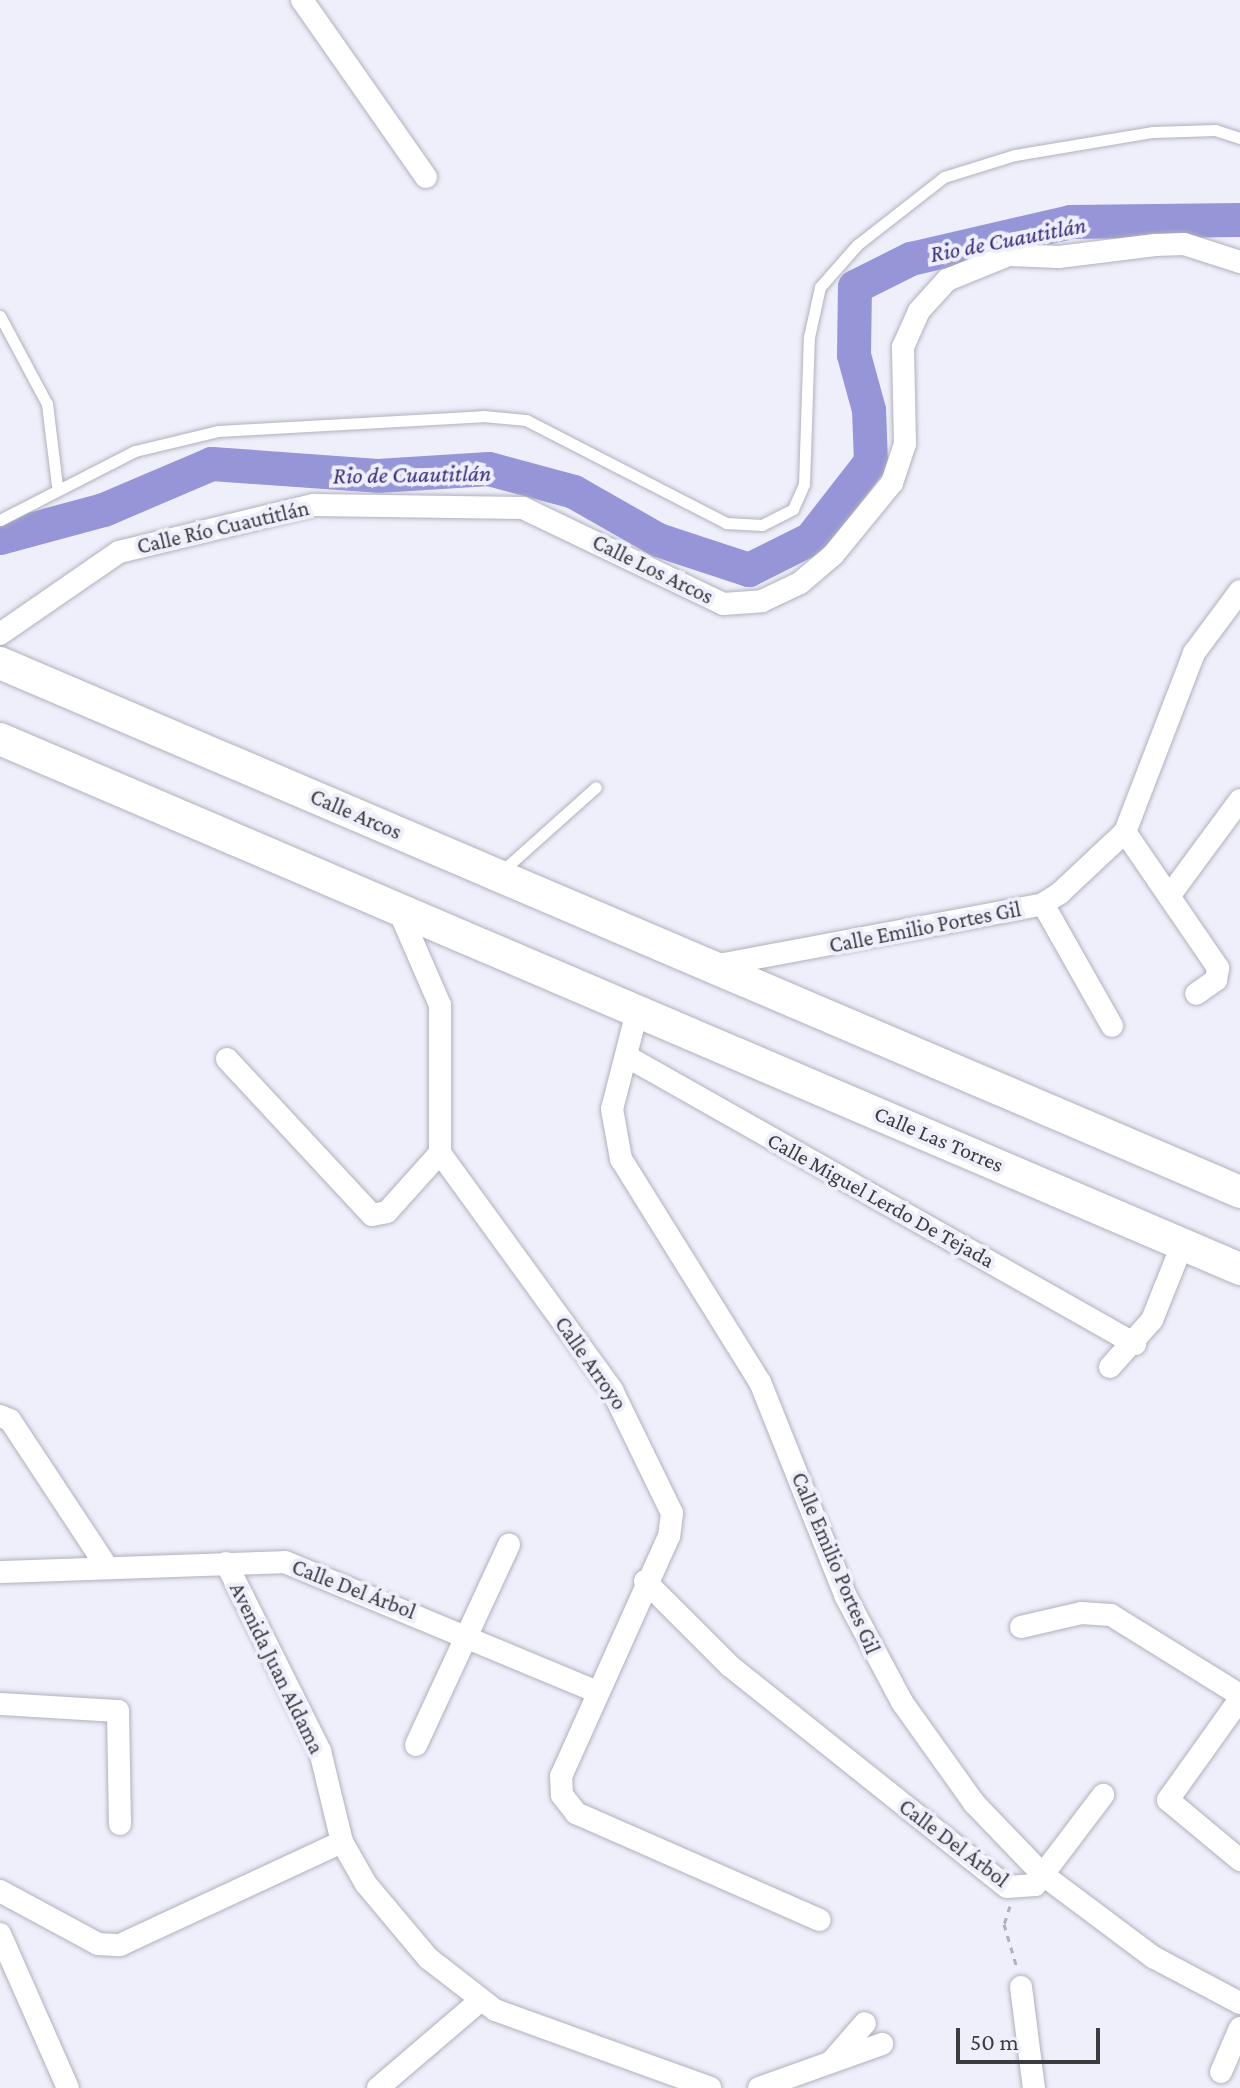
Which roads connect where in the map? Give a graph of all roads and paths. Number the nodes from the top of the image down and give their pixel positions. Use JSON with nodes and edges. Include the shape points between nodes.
{"nodes":[{"id":1,"x":302,"y":0,"type":"edge"},
{"id":2,"x":1240,"y":138,"type":"edge"},
{"id":3,"x":426,"y":177,"type":"dead end"},
{"id":4,"x":1240,"y":262,"type":"edge"},
{"id":5,"x":0,"y":316,"type":"edge"},
{"id":6,"x":57,"y":485,"type":"junction"},
{"id":7,"x":472,"y":502,"type":"joint"},
{"id":8,"x":0,"y":520,"type":"edge"},
{"id":9,"x":1240,"y":591,"type":"edge"},
{"id":10,"x":0,"y":634,"type":"edge"},
{"id":11,"x":0,"y":663,"type":"edge"},
{"id":12,"x":0,"y":739,"type":"edge"},
{"id":13,"x":596,"y":787,"type":"dead end"},
{"id":14,"x":1240,"y":800,"type":"edge"},
{"id":15,"x":1125,"y":832,"type":"junction"},
{"id":16,"x":499,"y":874,"type":"junction"},
{"id":17,"x":1170,"y":895,"type":"junction"},
{"id":18,"x":1043,"y":904,"type":"junction"},
{"id":19,"x":397,"y":906,"type":"junction"},
{"id":20,"x":712,"y":966,"type":"junction"},
{"id":21,"x":1196,"y":994,"type":"dead end"},
{"id":22,"x":638,"y":1008,"type":"junction"},
{"id":23,"x":1112,"y":1026,"type":"dead end"},
{"id":24,"x":626,"y":1056,"type":"junction"},
{"id":25,"x":227,"y":1059,"type":"dead end"},
{"id":26,"x":440,"y":1153,"type":"junction"},
{"id":27,"x":1240,"y":1192,"type":"edge"},
{"id":28,"x":1182,"y":1245,"type":"junction"},
{"id":29,"x":1240,"y":1269,"type":"edge"},
{"id":30,"x":1135,"y":1344,"type":"junction"},
{"id":31,"x":1110,"y":1367,"type":"dead end"},
{"id":32,"x":0,"y":1416,"type":"edge"},
{"id":33,"x":509,"y":1545,"type":"dead end"},
{"id":34,"x":226,"y":1563,"type":"junction"},
{"id":35,"x":105,"y":1564,"type":"junction"},
{"id":36,"x":0,"y":1572,"type":"edge"},
{"id":37,"x":645,"y":1581,"type":"junction"},
{"id":38,"x":1021,"y":1627,"type":"dead end"},
{"id":39,"x":469,"y":1636,"type":"junction"},
{"id":40,"x":597,"y":1692,"type":"junction"},
{"id":41,"x":1240,"y":1697,"type":"edge"},
{"id":42,"x":0,"y":1704,"type":"edge"},
{"id":43,"x":416,"y":1745,"type":"dead end"},
{"id":44,"x":1103,"y":1795,"type":"dead end"},
{"id":45,"x":120,"y":1824,"type":"dead end"},
{"id":46,"x":342,"y":1842,"type":"junction"},
{"id":47,"x":1240,"y":1860,"type":"edge"},
{"id":48,"x":1042,"y":1874,"type":"junction"},
{"id":49,"x":1022,"y":1890,"type":"junction"},
{"id":50,"x":0,"y":1891,"type":"edge"},
{"id":51,"x":820,"y":1920,"type":"dead end"},
{"id":52,"x":0,"y":1934,"type":"edge"},
{"id":53,"x":1021,"y":1987,"type":"joint"},
{"id":54,"x":480,"y":2001,"type":"junction"},
{"id":55,"x":1240,"y":2003,"type":"edge"},
{"id":56,"x":865,"y":2023,"type":"dead end"},
{"id":57,"x":1240,"y":2028,"type":"edge"},
{"id":58,"x":882,"y":2044,"type":"dead end"},
{"id":59,"x":831,"y":2062,"type":"junction"},
{"id":60,"x":1221,"y":2072,"type":"dead end"},
{"id":61,"x":68,"y":2088,"type":"edge"},
{"id":62,"x":378,"y":2088,"type":"edge"},
{"id":63,"x":710,"y":2088,"type":"edge"},
{"id":64,"x":759,"y":2088,"type":"edge"},
{"id":65,"x":1034,"y":2088,"type":"edge"}],
"edges":[{"from":1,"to":3,"type":"street"},
{"from":2,"to":6,"type":"lane","via":[[1215,130],[1153,132],[1015,155],[944,177],[857,245],[817,300],[804,484],[793,509],[762,525],[726,523],[526,420],[483,416],[218,431],[135,451]]},
{"from":4,"to":7,"type":"street","name":"Calle Los Arcos","via":[[1184,244],[1155,245],[1059,257],[1009,255],[947,280],[919,311],[903,347],[905,444],[892,483],[833,555],[800,583],[762,601],[723,604],[548,517]]},
{"from":5,"to":6,"type":"lane","via":[[47,404]]},
{"from":6,"to":8,"type":"lane"},
{"from":7,"to":10,"type":"street","name":"Calle Río Cuautitlán","via":[[314,505],[173,535],[119,552]]},
{"from":9,"to":15,"type":"street","via":[[1194,653]]},
{"from":11,"to":16,"type":"main road","name":"Calle Arcos"},
{"from":12,"to":19,"type":"main road"},
{"from":13,"to":16,"type":"lane"},
{"from":14,"to":17,"type":"street"},
{"from":15,"to":17,"type":"street"},
{"from":15,"to":18,"type":"street"},
{"from":16,"to":20,"type":"main road","name":"Calle Arcos"},
{"from":17,"to":21,"type":"street","via":[[1218,968],[1216,980]]},
{"from":18,"to":20,"type":"street","name":"Calle Emilio Portes Gil"},
{"from":18,"to":23,"type":"street"},
{"from":19,"to":22,"type":"main road"},
{"from":19,"to":26,"type":"street","via":[[440,1005]]},
{"from":20,"to":27,"type":"main road"},
{"from":22,"to":24,"type":"street","name":"Calle Emilio Portes Gil"},
{"from":22,"to":28,"type":"main road","name":"Calle Las Torres"},
{"from":24,"to":30,"type":"street","name":"Calle Miguel Lerdo De Tejada"},
{"from":24,"to":48,"type":"street","name":"Calle Emilio Portes Gil","via":[[612,1109],[621,1159],[760,1382],[861,1631],[974,1803]]},
{"from":25,"to":26,"type":"street","via":[[372,1215],[387,1212]]},
{"from":26,"to":37,"type":"street","name":"Calle Arroyo","via":[[612,1390],[644,1446],[672,1513],[669,1536]]},
{"from":28,"to":29,"type":"main road","name":"Calle Las Torres"},
{"from":28,"to":30,"type":"street"},
{"from":30,"to":31,"type":"street"},
{"from":32,"to":35,"type":"street","via":[[10,1420]]},
{"from":33,"to":39,"type":"street"},
{"from":34,"to":35,"type":"street","name":"Calle Del Árbol"},
{"from":34,"to":39,"type":"street","name":"Calle Del Árbol","via":[[299,1565]]},
{"from":34,"to":46,"type":"street","name":"Avenida Juan Aldama","via":[[320,1751]]},
{"from":35,"to":36,"type":"street","name":"Calle Del Árbol"},
{"from":37,"to":40,"type":"street","name":"Calle Arroyo"},
{"from":37,"to":49,"type":"street","name":"Calle Del Árbol","via":[[730,1666],[1002,1885]]},
{"from":38,"to":41,"type":"street","via":[[1081,1613],[1111,1615]]},
{"from":39,"to":40,"type":"street","name":"Calle Del Árbol"},
{"from":39,"to":43,"type":"street"},
{"from":40,"to":51,"type":"street","name":"Calle Arroyo","via":[[561,1776],[567,1804]]},
{"from":41,"to":47,"type":"street","via":[[1168,1800]]},
{"from":42,"to":45,"type":"street","via":[[118,1711]]},
{"from":44,"to":48,"type":"street"},
{"from":46,"to":50,"type":"street","via":[[107,1946]]},
{"from":46,"to":54,"type":"street","name":"Avenida Juan Aldama","via":[[393,1919]]},
{"from":48,"to":49,"type":"street"},
{"from":48,"to":55,"type":"street","name":"Calle Emilio Portes Gil","via":[[1153,1957]]},
{"from":49,"to":53,"type":"path","via":[[1004,1924]]},
{"from":52,"to":61,"type":"street"},
{"from":53,"to":65,"type":"street"},
{"from":54,"to":62,"type":"street"},
{"from":54,"to":63,"type":"street","name":"Avenida Juan Aldama"},
{"from":56,"to":59,"type":"street"},
{"from":57,"to":60,"type":"street"},
{"from":58,"to":59,"type":"street"},
{"from":59,"to":64,"type":"street"}]}
